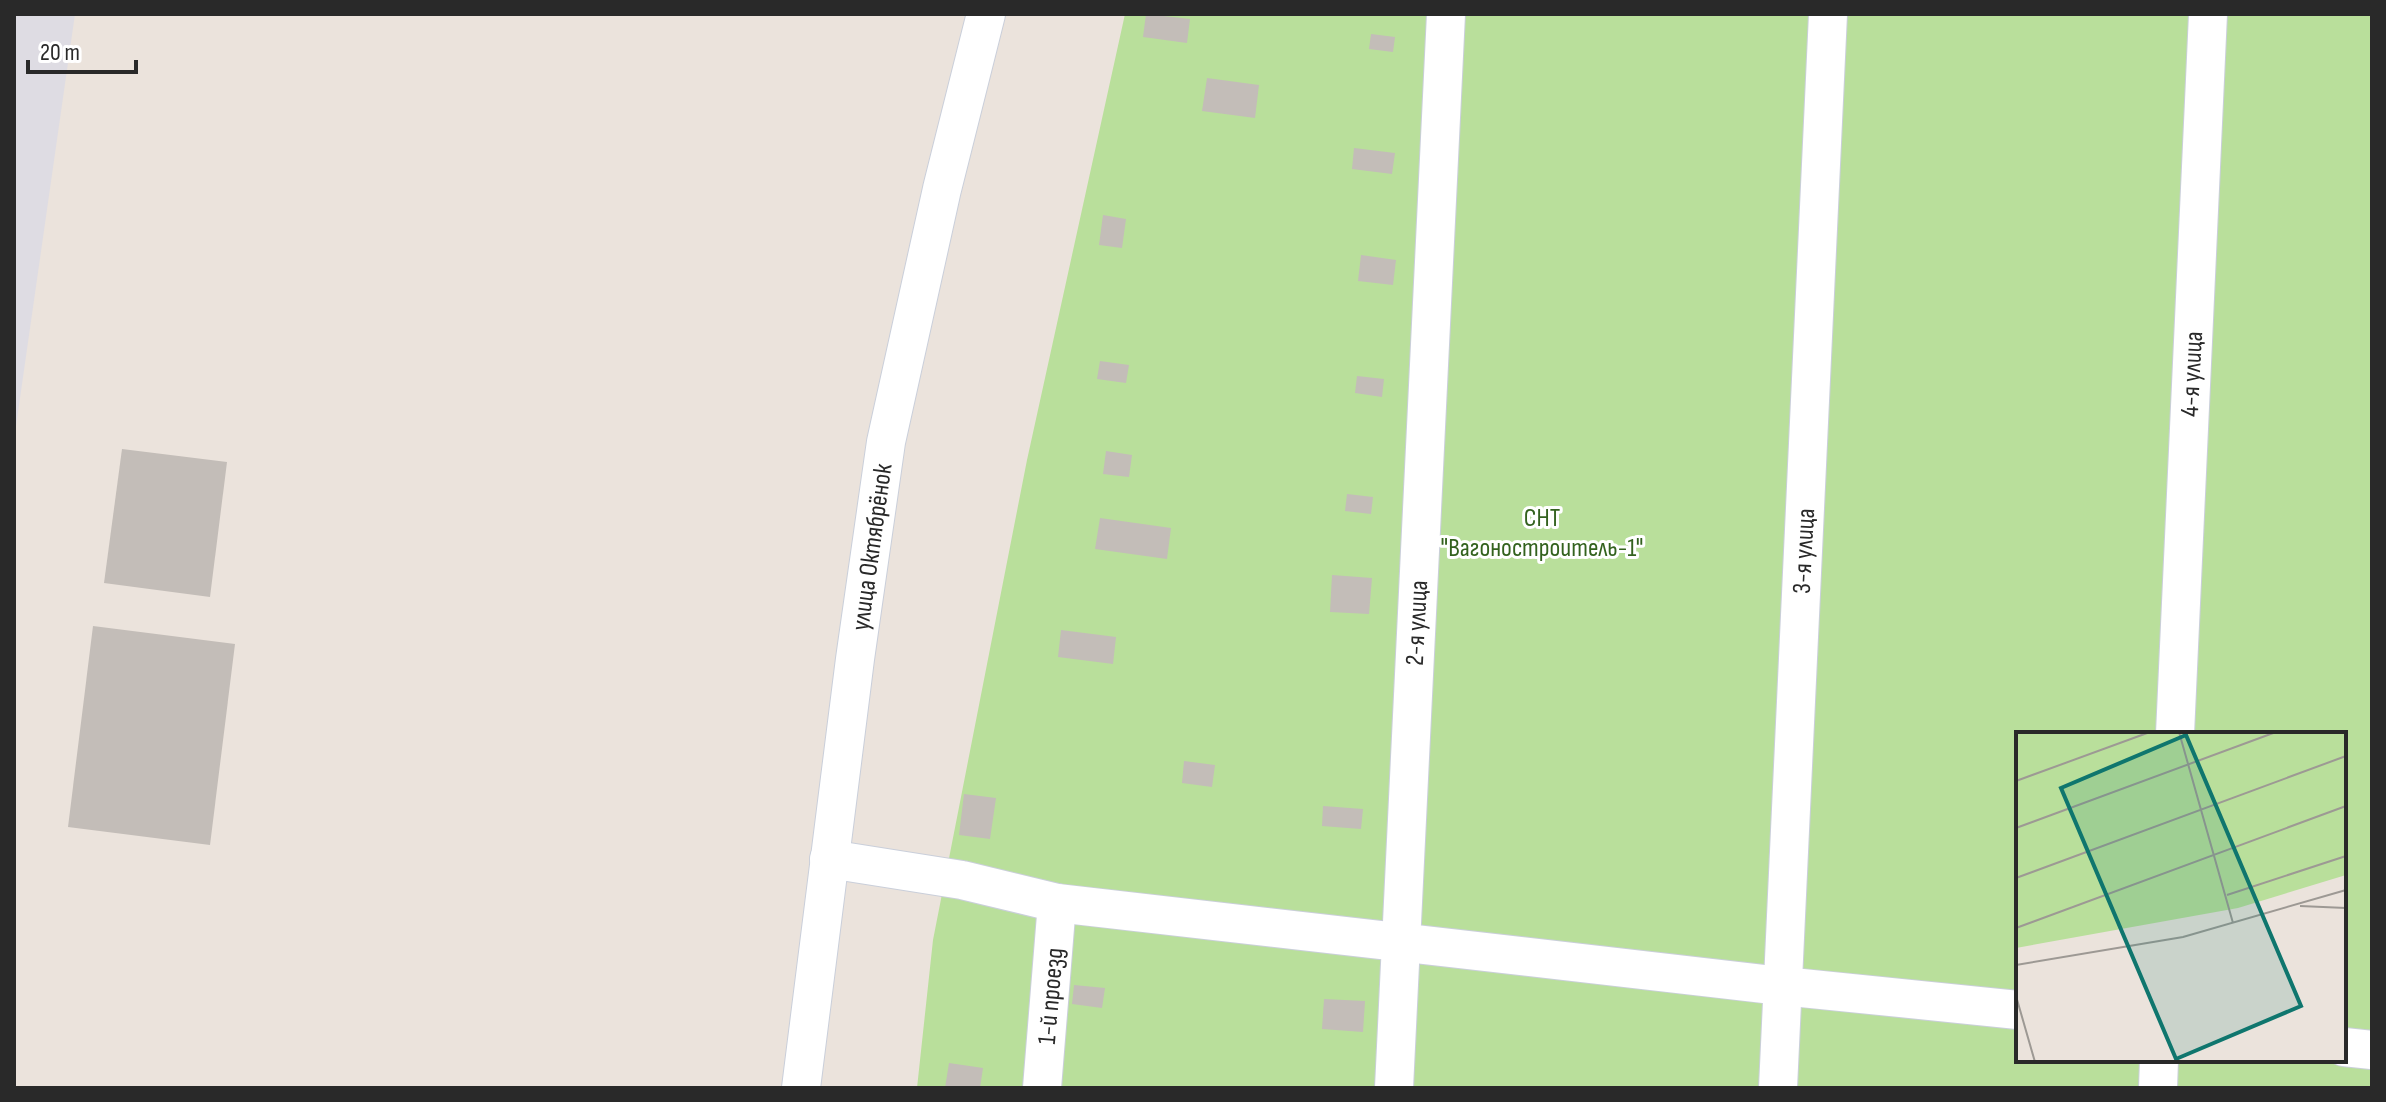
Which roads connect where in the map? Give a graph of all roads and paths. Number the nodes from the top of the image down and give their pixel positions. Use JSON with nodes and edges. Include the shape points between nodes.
{"nodes":[{"id":1,"x":986,"y":14,"type":"edge"},
{"id":2,"x":1446,"y":14,"type":"edge"},
{"id":3,"x":1828,"y":14,"type":"edge"},
{"id":4,"x":2208,"y":14,"type":"edge"},
{"id":5,"x":2175,"y":732,"type":"edge"},
{"id":6,"x":829,"y":859,"type":"junction"},
{"id":7,"x":1057,"y":903,"type":"junction"},
{"id":8,"x":1401,"y":943,"type":"junction"},
{"id":9,"x":1782,"y":986,"type":"junction"},
{"id":10,"x":2016,"y":1010,"type":"edge"},
{"id":11,"x":2346,"y":1047,"type":"edge"},
{"id":12,"x":2372,"y":1050,"type":"edge"},
{"id":13,"x":2159,"y":1062,"type":"edge"},
{"id":14,"x":801,"y":1088,"type":"edge"},
{"id":15,"x":1042,"y":1088,"type":"edge"},
{"id":16,"x":1394,"y":1088,"type":"edge"},
{"id":17,"x":1778,"y":1088,"type":"edge"},
{"id":18,"x":2158,"y":1088,"type":"edge"}],
"edges":[{"from":1,"to":6,"type":"street","name":"улица Октябрёнок","via":[[886,442]]},
{"from":2,"to":8,"type":"street","name":"2-я улица"},
{"from":3,"to":9,"type":"street","name":"3-я улица"},
{"from":4,"to":5,"type":"street","name":"4-я улица"},
{"from":6,"to":7,"type":"street","via":[[962,880]]},
{"from":6,"to":14,"type":"street","name":"улица Октябрёнок"},
{"from":7,"to":8,"type":"street"},
{"from":7,"to":15,"type":"street","name":"1-й проезд"},
{"from":8,"to":9,"type":"street"},
{"from":8,"to":16,"type":"street","name":"2-я улица"},
{"from":9,"to":10,"type":"street"},
{"from":9,"to":17,"type":"street","name":"3-я улица"},
{"from":11,"to":12,"type":"street"},
{"from":13,"to":18,"type":"street"}]}
